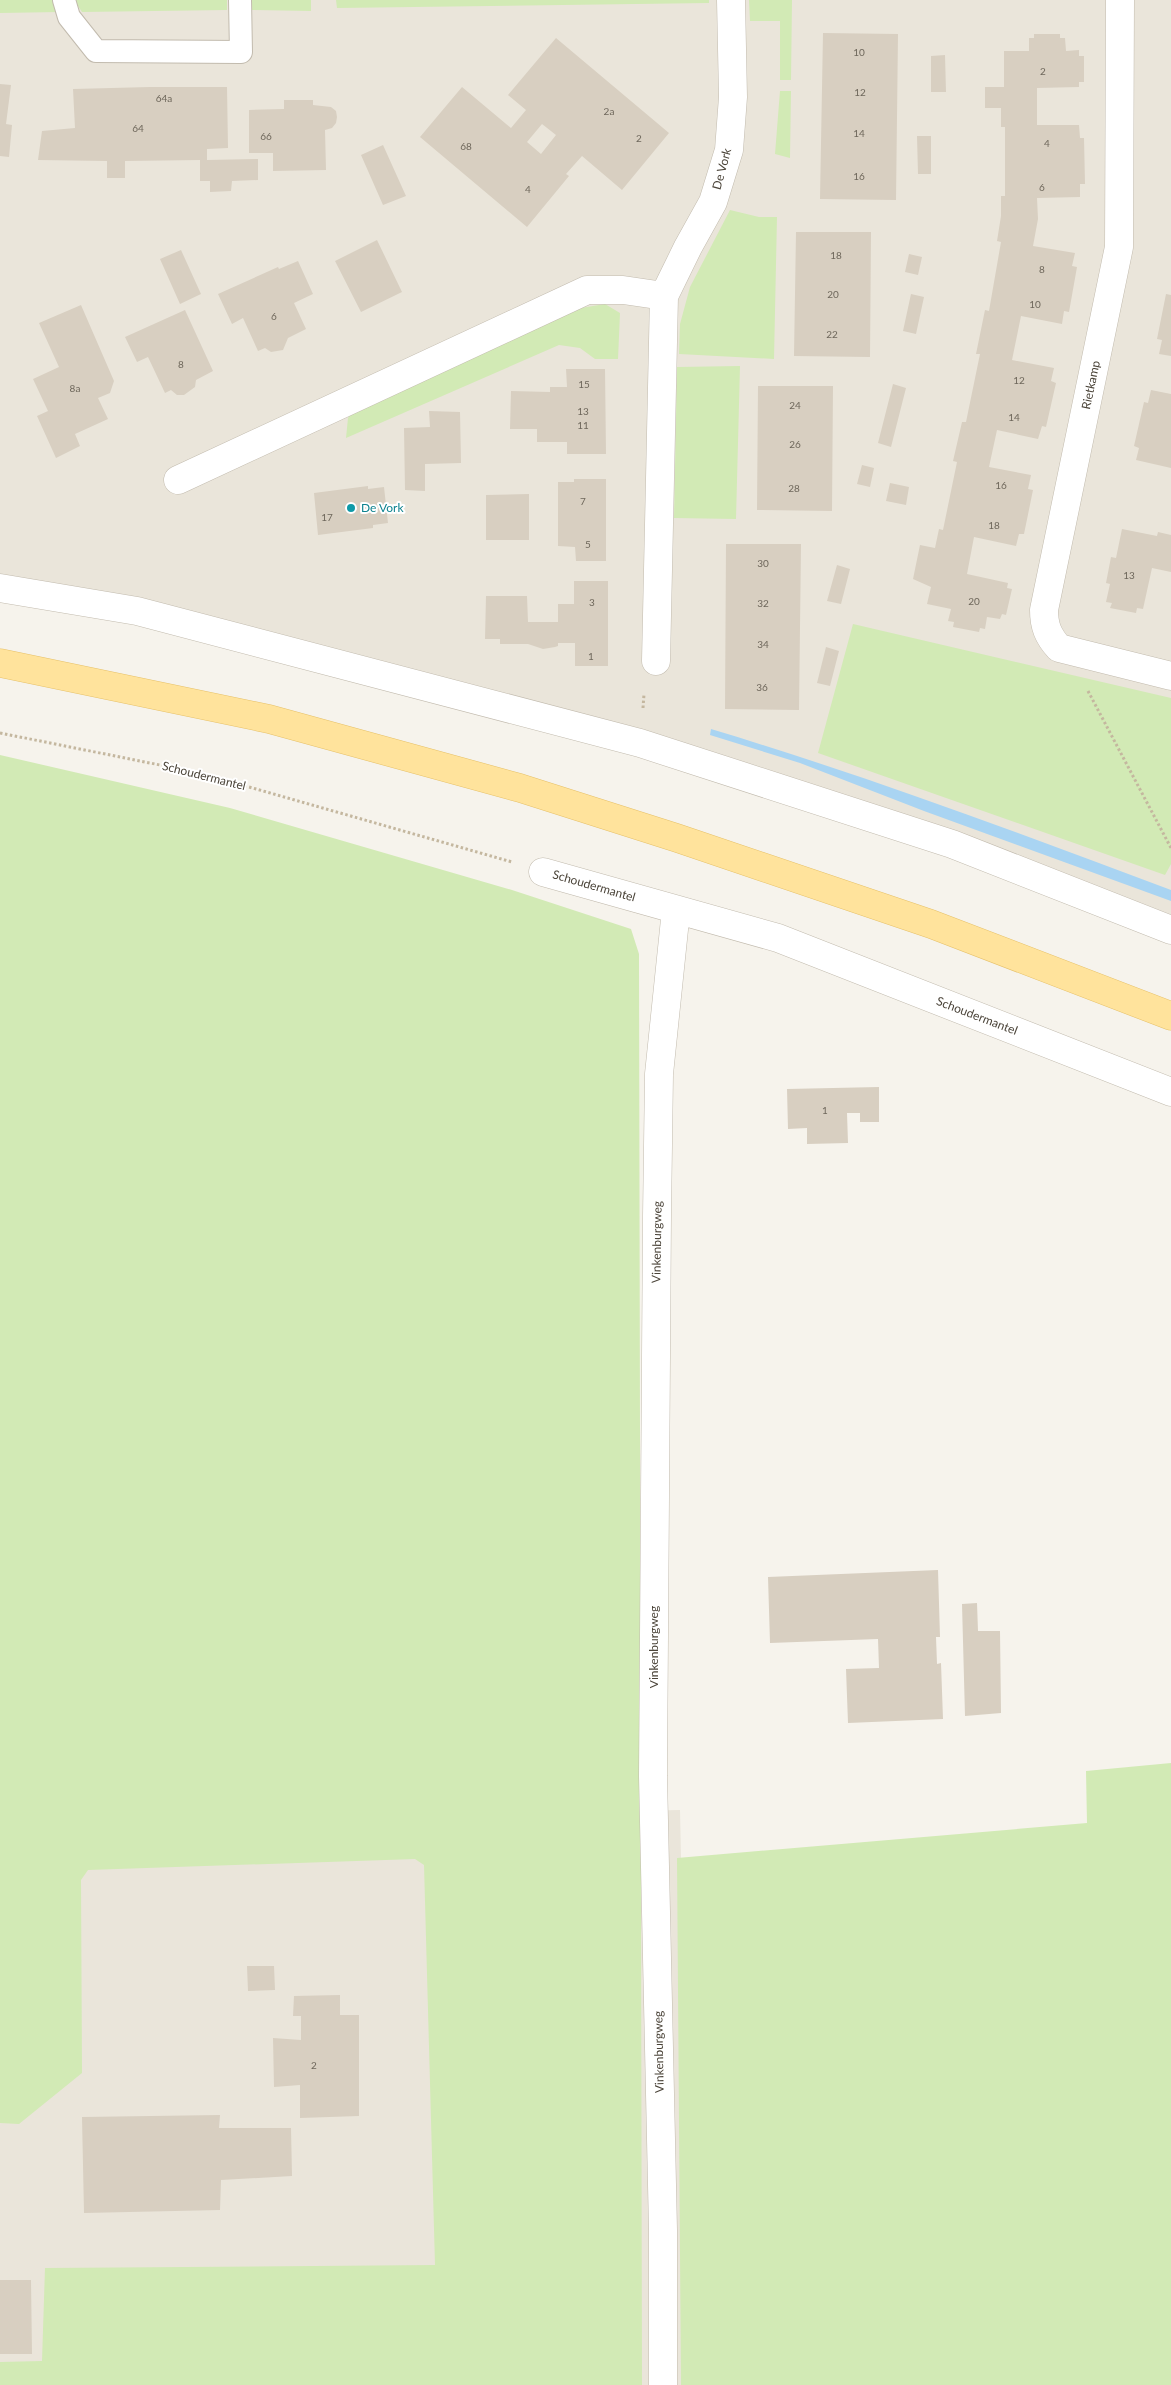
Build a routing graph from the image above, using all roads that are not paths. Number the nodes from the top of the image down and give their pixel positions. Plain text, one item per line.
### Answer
1 (64, 0) edge
2 (240, 0) edge
3 (731, 0) edge
4 (1120, 0) edge
5 (664, 296) junction
6 (178, 480) dead end
7 (0, 588) edge
8 (656, 661) road end
9 (0, 663) edge
10 (1171, 676) edge
11 (543, 872) road end
12 (676, 910) junction
13 (1171, 930) edge
14 (1171, 1016) edge
15 (1171, 1092) edge
16 (663, 2385) edge

1 - 2 lane
3 - 5 street, De Vork
4 - 10 street, Rietkamp
5 - 6 street
5 - 8 street, De Vork
7 - 13 street
9 - 14 main road
11 - 12 street, Schoudermantel
12 - 15 street, Schoudermantel
12 - 16 street, Vinkenburgweg

